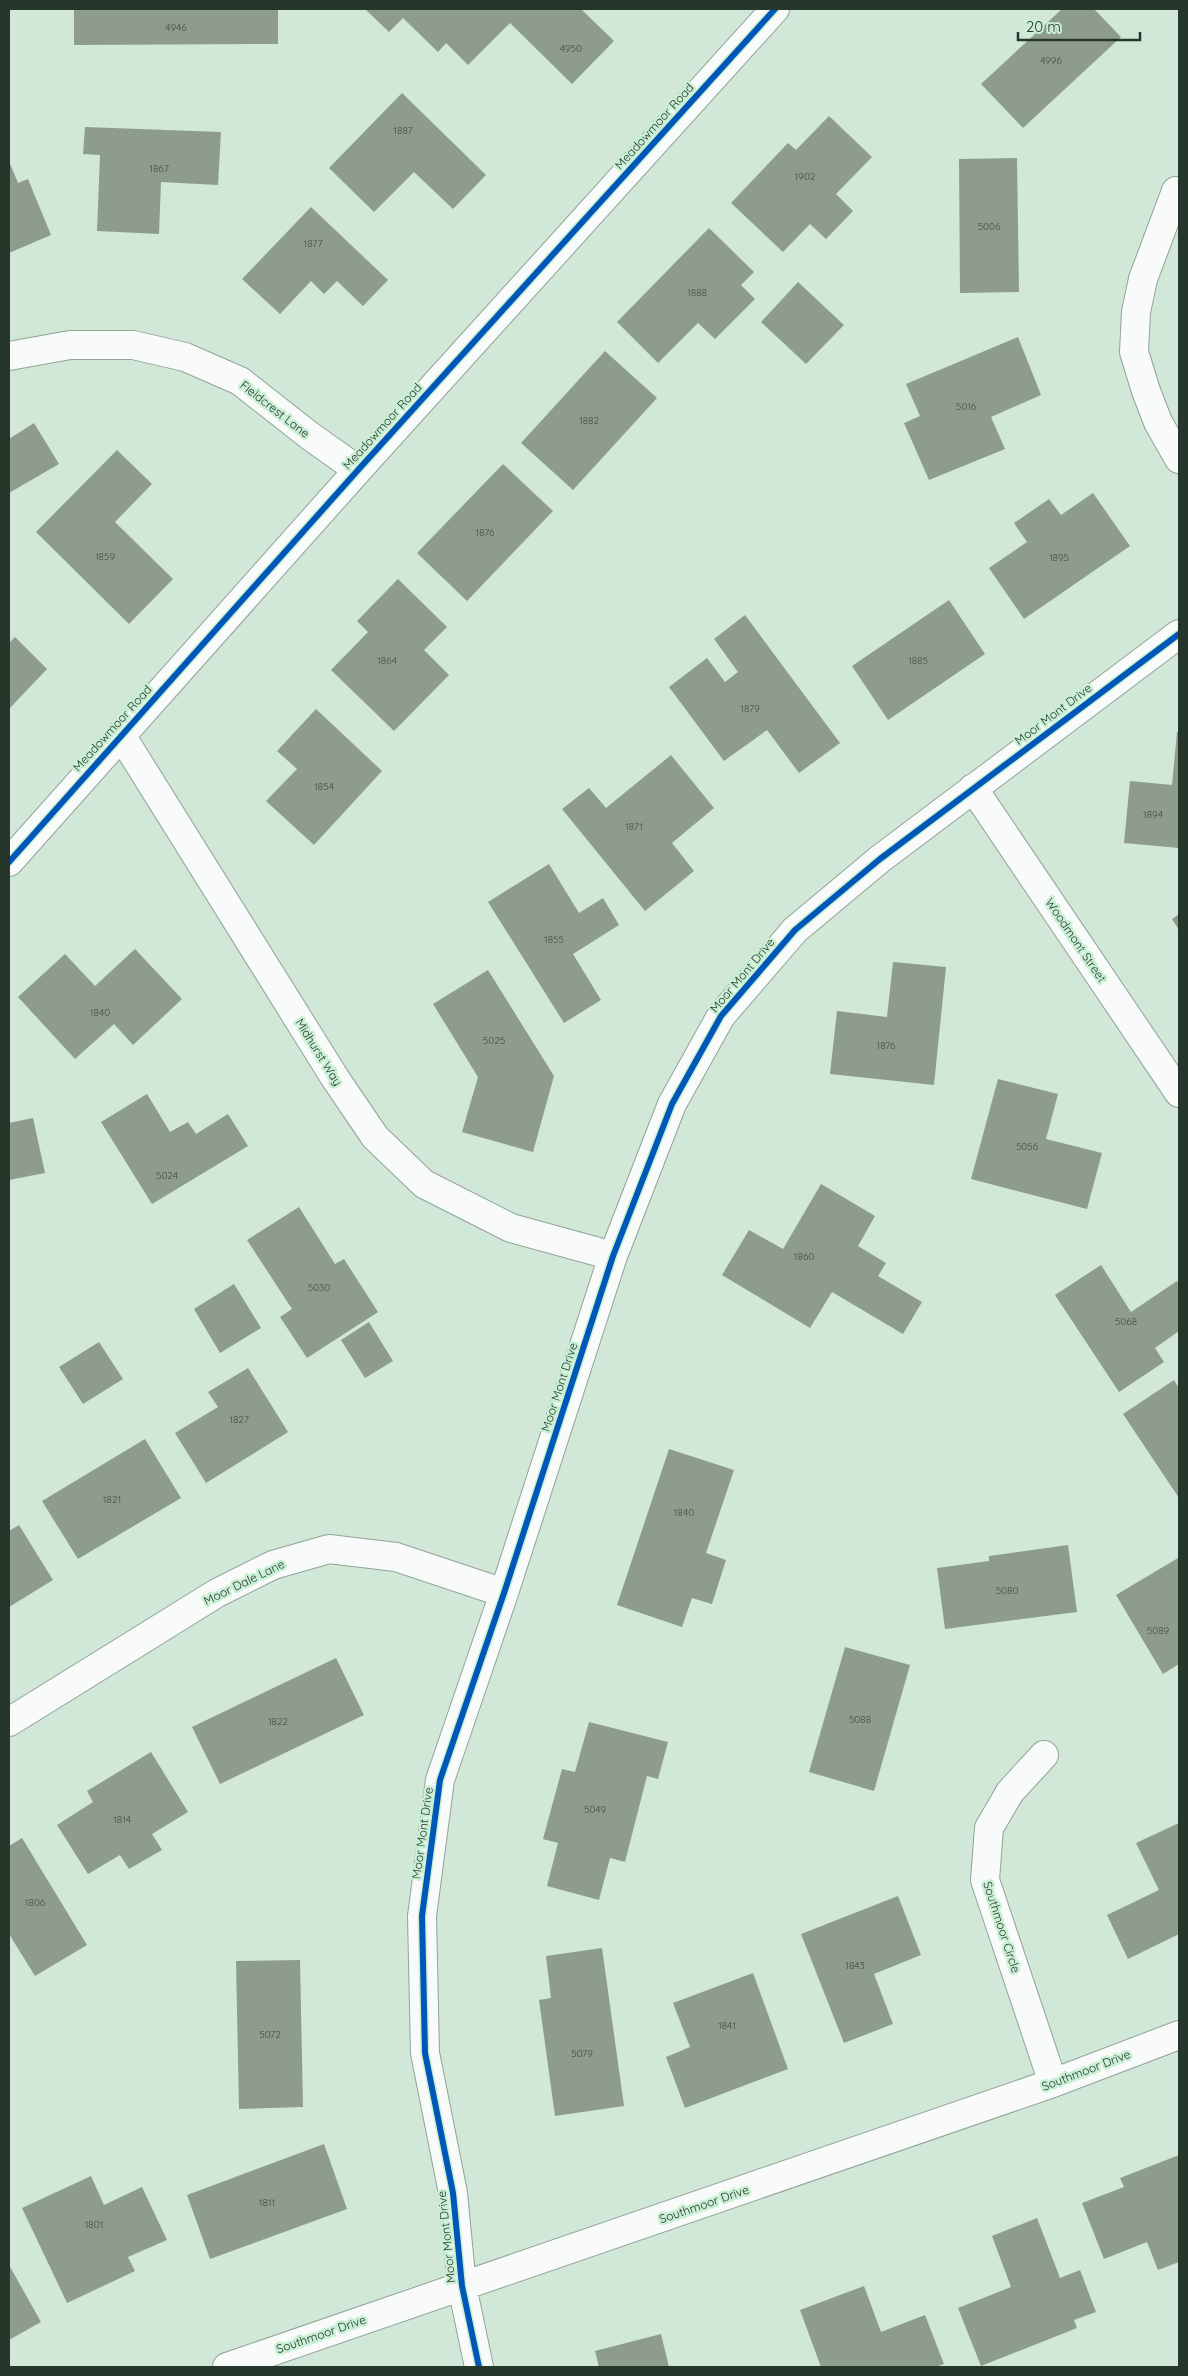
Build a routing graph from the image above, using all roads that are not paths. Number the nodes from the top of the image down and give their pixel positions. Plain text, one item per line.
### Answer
1 (775, 9) edge
2 (1176, 191) dead end
3 (9, 356) edge
4 (1179, 459) edge
5 (358, 470) junction
6 (1179, 634) edge
7 (121, 735) junction
8 (973, 788) junction
9 (9, 862) edge
10 (1179, 1093) edge
11 (613, 1256) junction
12 (504, 1593) junction
13 (9, 1722) edge
14 (1044, 1755) dead end
15 (1179, 2035) edge
16 (1053, 2083) junction
17 (462, 2286) junction
18 (227, 2367) edge
19 (479, 2367) edge

1 - 5 street, Meadowmoor Road
2 - 4 street
3 - 5 street, Fieldcrest Lane
5 - 7 street, Meadowmoor Road
6 - 8 street, Moor Mont Drive
7 - 9 street, Meadowmoor Road
7 - 11 street, Midhurst Way
8 - 10 street, Woodmont Street
8 - 11 street, Moor Mont Drive
11 - 12 street, Moor Mont Drive
12 - 13 street, Moor Dale Lane
12 - 17 street, Moor Mont Drive
14 - 16 street, Southmoor Circle
15 - 16 street, Southmoor Drive
16 - 17 street, Southmoor Drive
17 - 18 street, Southmoor Drive
17 - 19 street, Moor Mont Drive

